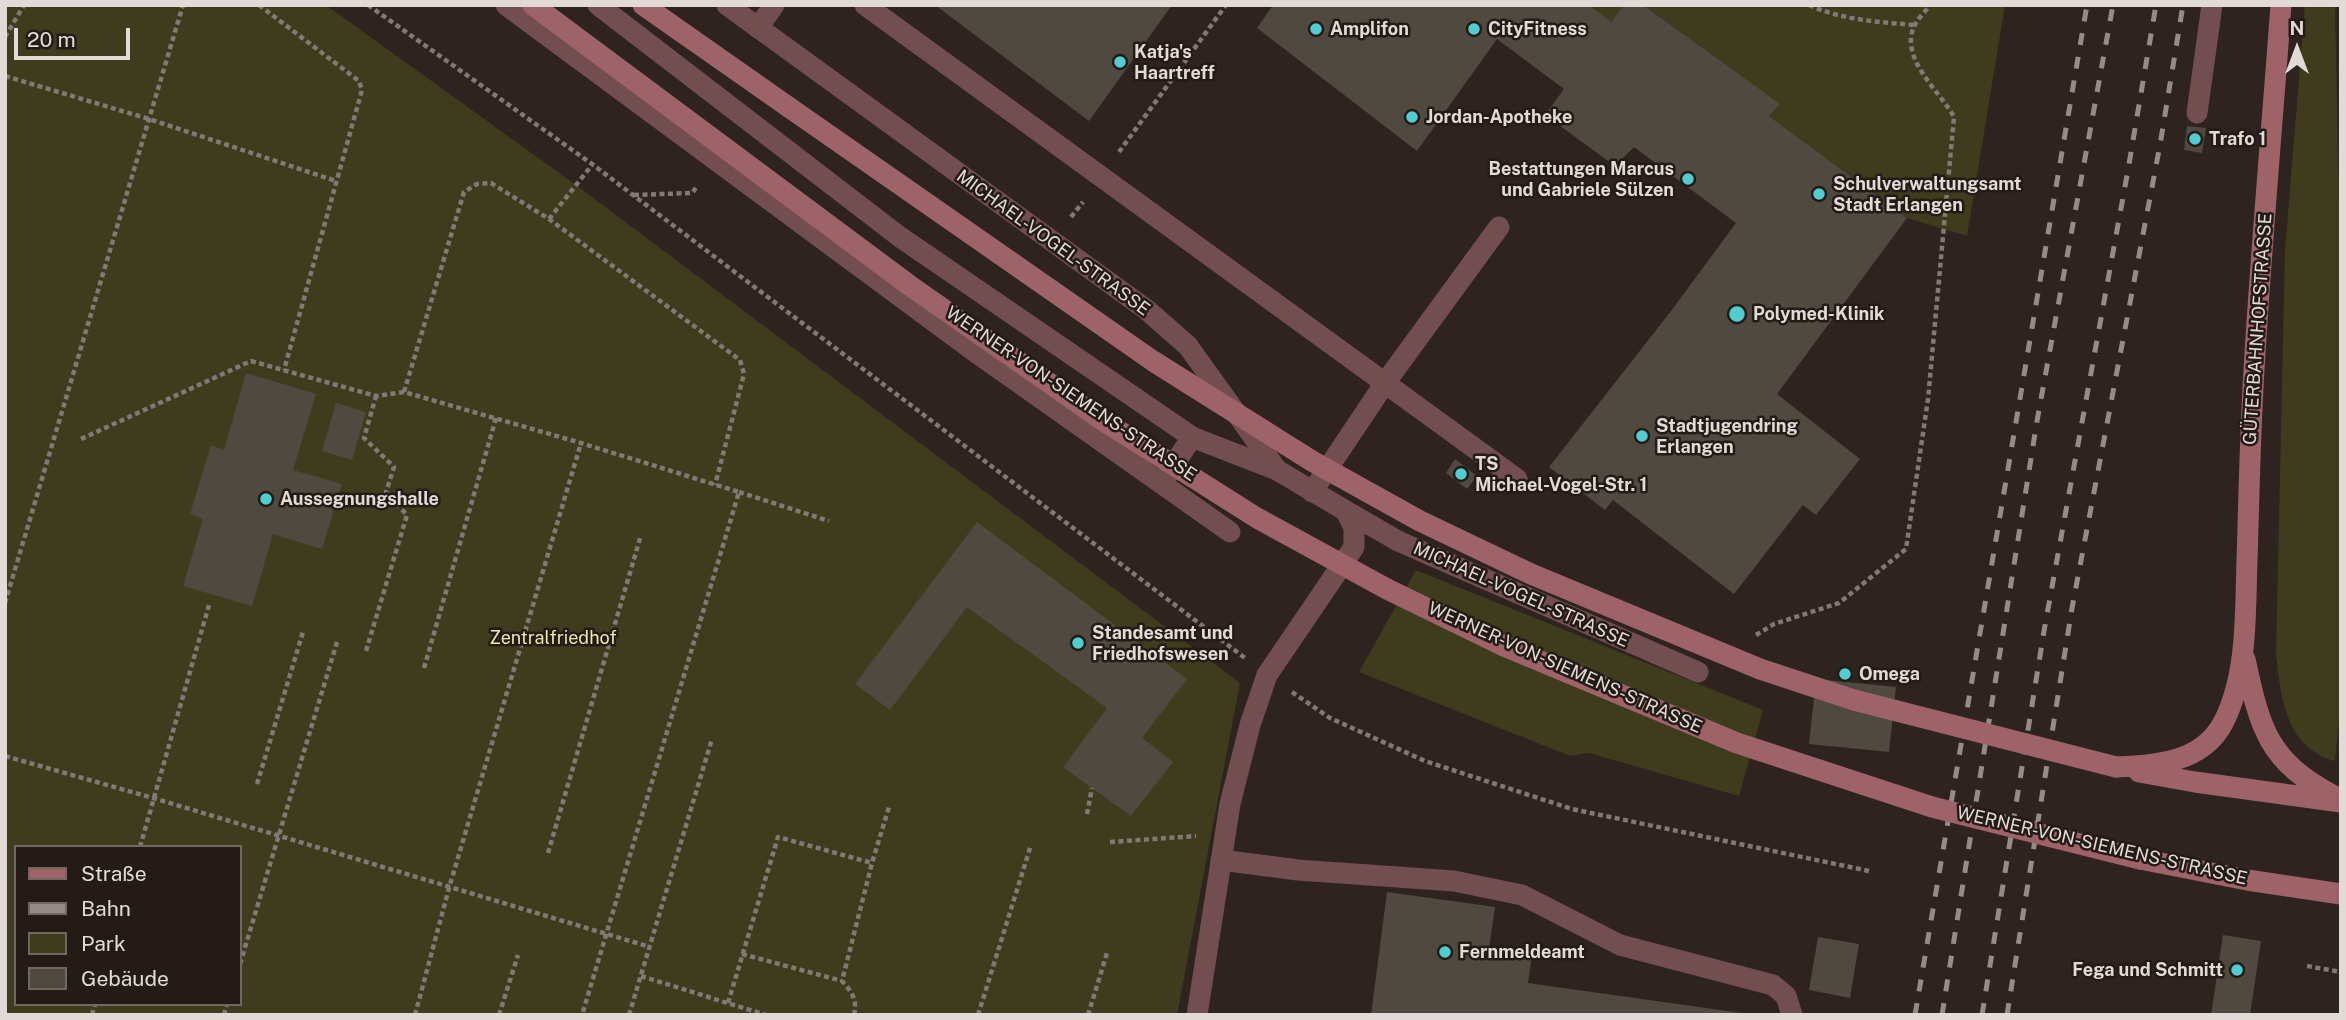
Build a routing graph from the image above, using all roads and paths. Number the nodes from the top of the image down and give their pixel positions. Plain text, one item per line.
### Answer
1 (24, 5) edge
2 (183, 5) edge
3 (259, 5) edge
4 (368, 5) edge
5 (506, 5) edge
6 (533, 5) edge
7 (598, 5) edge
8 (727, 5) edge
9 (774, 5) edge
10 (865, 5) edge
11 (1226, 5) edge
12 (1809, 5) edge
13 (1930, 5) edge
14 (2212, 5) edge
15 (2281, 5) edge
16 (646, 7) edge
17 (1914, 25) junction
18 (758, 28) junction
19 (5, 37) edge
20 (5, 76) edge
21 (2197, 113) dead end
22 (149, 118) junction
23 (592, 164) junction
24 (1101, 177) junction
25 (336, 181) junction
26 (688, 193) dead end
27 (633, 195) junction
28 (549, 219) junction
29 (1499, 227) dead end
30 (1052, 243) junction
31 (284, 370) junction
32 (1385, 383) junction
33 (404, 392) junction
34 (376, 396) junction
35 (496, 418) junction
36 (1192, 438) junction
37 (81, 439) dead end
38 (582, 443) junction
39 (1277, 470) junction
40 (1517, 479) dead end
41 (715, 485) junction
42 (1161, 485) junction
43 (739, 492) junction
44 (1312, 492) junction
45 (1346, 511) junction
46 (829, 521) dead end
47 (1230, 532) dead end
48 (641, 535) dead end
49 (5, 603) edge
50 (209, 605) dead end
51 (303, 632) dead end
52 (1753, 638) dead end
53 (337, 642) dead end
54 (366, 651) dead end
55 (2243, 653) junction
56 (424, 668) dead end
57 (1698, 672) dead end
58 (1267, 675) junction
59 (712, 739) dead end
60 (5, 756) edge
61 (2116, 767) junction
62 (257, 784) dead end
63 (1092, 788) dead end
64 (153, 798) junction
65 (2341, 801) edge
66 (889, 807) dead end
67 (1087, 814) dead end
68 (278, 837) junction
69 (1225, 837) junction
70 (1110, 842) dead end
71 (141, 845) edge
72 (1031, 845) dead end
73 (548, 853) dead end
74 (1222, 860) junction
75 (872, 863) junction
76 (1869, 871) dead end
77 (449, 888) junction
78 (2341, 894) edge
79 (607, 934) junction
80 (650, 947) junction
81 (1107, 953) dead end
82 (742, 954) junction
83 (518, 955) dead end
84 (242, 957) edge
85 (2307, 966) dead end
86 (2341, 972) edge
87 (641, 976) junction
88 (842, 981) junction
89 (728, 1003) junction
90 (752, 1013) edge
91 (415, 1015) edge
92 (499, 1015) edge
93 (582, 1015) edge
94 (629, 1015) edge
95 (766, 1015) edge
96 (854, 1015) edge
97 (978, 1015) edge
98 (1088, 1015) edge
99 (1197, 1015) edge
100 (1792, 1015) edge

1 - 19 path
2 - 22 path
3 - 25 path
4 - 23 path
5 - 42 street
6 - 78 main road, WERNER-VON-SIEMENS-STRASSE, bridge
7 - 36 street
8 - 18 street, MICHAEL-VOGEL-STRASSE
9 - 18 street
10 - 24 street
11 - 24 path
12 - 17 path
13 - 17 path
14 - 21 street
15 - 55 main road, GÜTERBAHNHOFSTRASSE
16 - 61 main road, bridge
17 - 52 path
18 - 30 street, MICHAEL-VOGEL-STRASSE
20 - 22 path
22 - 25 path
22 - 49 path
23 - 27 path
23 - 28 path
24 - 30 path
24 - 32 street
25 - 31 path
26 - 27 path
27 - 58 path
28 - 33 path
28 - 41 path
29 - 32 street
30 - 39 street, MICHAEL-VOGEL-STRASSE
31 - 34 path
31 - 37 path
32 - 40 street
32 - 44 street
33 - 34 path
33 - 35 path
34 - 54 path
35 - 38 path
35 - 56 path
36 - 39 street
36 - 42 street
38 - 41 path
38 - 77 path
39 - 44 street, MICHAEL-VOGEL-STRASSE
41 - 43 path
42 - 47 street
43 - 46 path
43 - 79 path
44 - 45 street, MICHAEL-VOGEL-STRASSE
45 - 57 street, MICHAEL-VOGEL-STRASSE
45 - 58 street
48 - 73 path
50 - 64 path
51 - 62 path
53 - 68 path
55 - 61 main road, GÜTERBAHNHOFSTRASSE
55 - 65 main road, GÜTERBAHNHOFSTRASSE
58 - 69 street
58 - 76 path
59 - 80 path
60 - 64 path
61 - 65 main road
63 - 67 path
64 - 68 path
64 - 71 path
66 - 75 path
68 - 77 path
68 - 84 path
69 - 70 path
69 - 74 street
72 - 97 path
74 - 99 street
74 - 100 street
75 - 82 path
75 - 88 path
77 - 79 path
77 - 91 path
79 - 80 path
79 - 93 path
80 - 87 path
81 - 98 path
82 - 88 path
82 - 89 path
83 - 92 path
85 - 86 path
87 - 89 path
87 - 94 path
88 - 96 path
89 - 90 path
90 - 95 path

